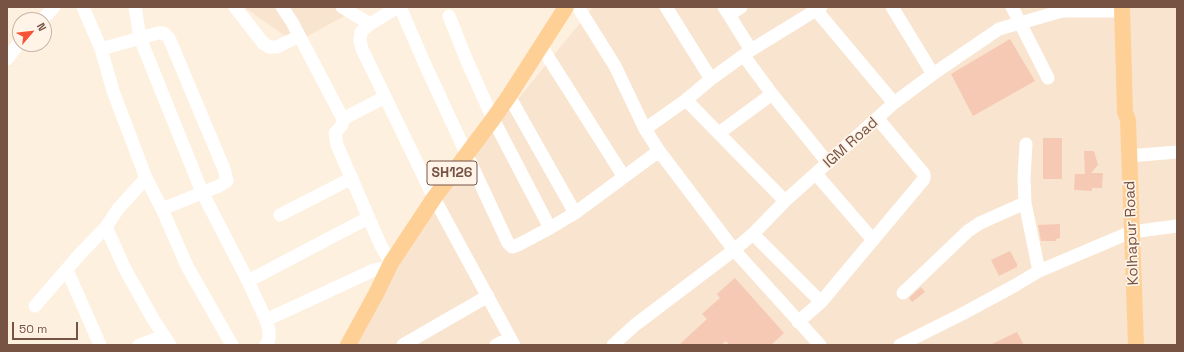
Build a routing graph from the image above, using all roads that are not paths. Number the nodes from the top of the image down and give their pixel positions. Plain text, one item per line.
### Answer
1 (83, 7) edge
2 (135, 7) edge
3 (235, 7) edge
4 (282, 7) edge
5 (342, 7) edge
6 (399, 7) edge
7 (566, 7) edge
8 (578, 7) edge
9 (666, 7) edge
10 (740, 7) edge
11 (892, 7) edge
12 (1012, 7) edge
13 (1125, 8) edge
14 (818, 9) edge
15 (1082, 9) edge
16 (726, 11) edge
17 (449, 16) dead end
18 (1019, 23) junction
19 (370, 24) junction
20 (299, 36) junction
21 (140, 38) junction
22 (541, 46) junction
23 (101, 49) junction
24 (747, 53) junction
25 (933, 74) junction
26 (1048, 78) dead end
27 (711, 79) junction
28 (772, 94) junction
29 (509, 96) junction
30 (385, 97) junction
31 (686, 100) junction
32 (894, 103) junction
33 (343, 119) junction
34 (493, 119) junction
35 (878, 119) junction
36 (645, 129) junction
37 (719, 133) junction
38 (1026, 144) dead end
39 (659, 151) junction
40 (1177, 152) edge
41 (467, 154) junction
42 (1129, 156) junction
43 (828, 163) junction
44 (816, 174) junction
45 (624, 177) junction
46 (146, 178) junction
47 (352, 178) junction
48 (202, 192) junction
49 (434, 198) junction
50 (785, 201) junction
51 (1025, 203) junction
52 (162, 209) junction
53 (575, 213) junction
54 (280, 215) dead end
55 (368, 218) junction
56 (1177, 226) edge
57 (106, 227) junction
58 (550, 228) junction
59 (1131, 232) junction
60 (753, 234) junction
61 (873, 240) junction
62 (734, 250) junction
63 (389, 266) junction
64 (67, 270) junction
65 (1039, 271) junction
66 (248, 281) junction
67 (903, 293) dead end
68 (488, 296) junction
69 (821, 302) junction
70 (35, 306) dead end
71 (266, 320) junction
72 (798, 322) junction
73 (167, 341) edge
74 (512, 341) edge
75 (100, 345) edge
76 (139, 345) edge
77 (232, 345) edge
78 (266, 345) edge
79 (348, 345) edge
80 (403, 345) edge
81 (496, 345) edge
82 (613, 345) edge
83 (820, 345) edge
84 (900, 345) edge
85 (1136, 345) edge

1 - 23 street
2 - 21 street
3 - 20 street
4 - 20 street
5 - 19 street
6 - 19 street
6 - 41 street
7 - 22 main road, SH126
8 - 36 street
9 - 27 street
10 - 16 street
11 - 25 street
12 - 18 street
13 - 15 street, IGM Road
13 - 42 main road, Kolhapur Road
14 - 24 street
14 - 32 street
15 - 18 street, IGM Road
16 - 24 street
17 - 34 street
18 - 25 street, IGM Road
18 - 26 street
19 - 30 street
20 - 33 street
21 - 23 street
21 - 48 street
21 - 48 street
22 - 29 main road, SH126
22 - 45 street
23 - 46 street
24 - 27 street
24 - 28 street
25 - 32 street, IGM Road
27 - 31 street
28 - 37 street
28 - 43 street
29 - 34 main road, SH126
29 - 53 street
30 - 33 street
30 - 49 street
31 - 36 street
31 - 37 street
32 - 35 street, IGM Road
33 - 47 street
34 - 41 main road, SH126
34 - 58 street
35 - 43 street, IGM Road
35 - 61 street
36 - 39 street
37 - 50 street
38 - 51 street
39 - 45 street
39 - 62 street
40 - 42 street
41 - 49 main road, SH126
41 - 58 street
42 - 59 main road, Kolhapur Road
43 - 44 street, IGM Road
44 - 50 street, IGM Road
44 - 61 street
45 - 53 street
46 - 52 street
46 - 57 street
47 - 54 street
47 - 55 street
48 - 52 street
48 - 66 street
49 - 63 main road, SH126
49 - 68 street
50 - 60 street, IGM Road
51 - 65 street
51 - 67 street
52 - 77 street
53 - 58 street
55 - 63 street
55 - 66 street
56 - 59 street
57 - 64 street
57 - 73 street
59 - 65 street
59 - 85 main road, Kolhapur Road
60 - 62 street, IGM Road
60 - 69 street
61 - 69 street
62 - 72 street
62 - 82 street, IGM Road
63 - 71 street
63 - 79 main road, SH126
64 - 70 street
64 - 75 street
65 - 84 street
66 - 71 street
68 - 74 street
68 - 80 street
69 - 72 street
71 - 78 street
72 - 83 street
73 - 76 street
74 - 81 street

